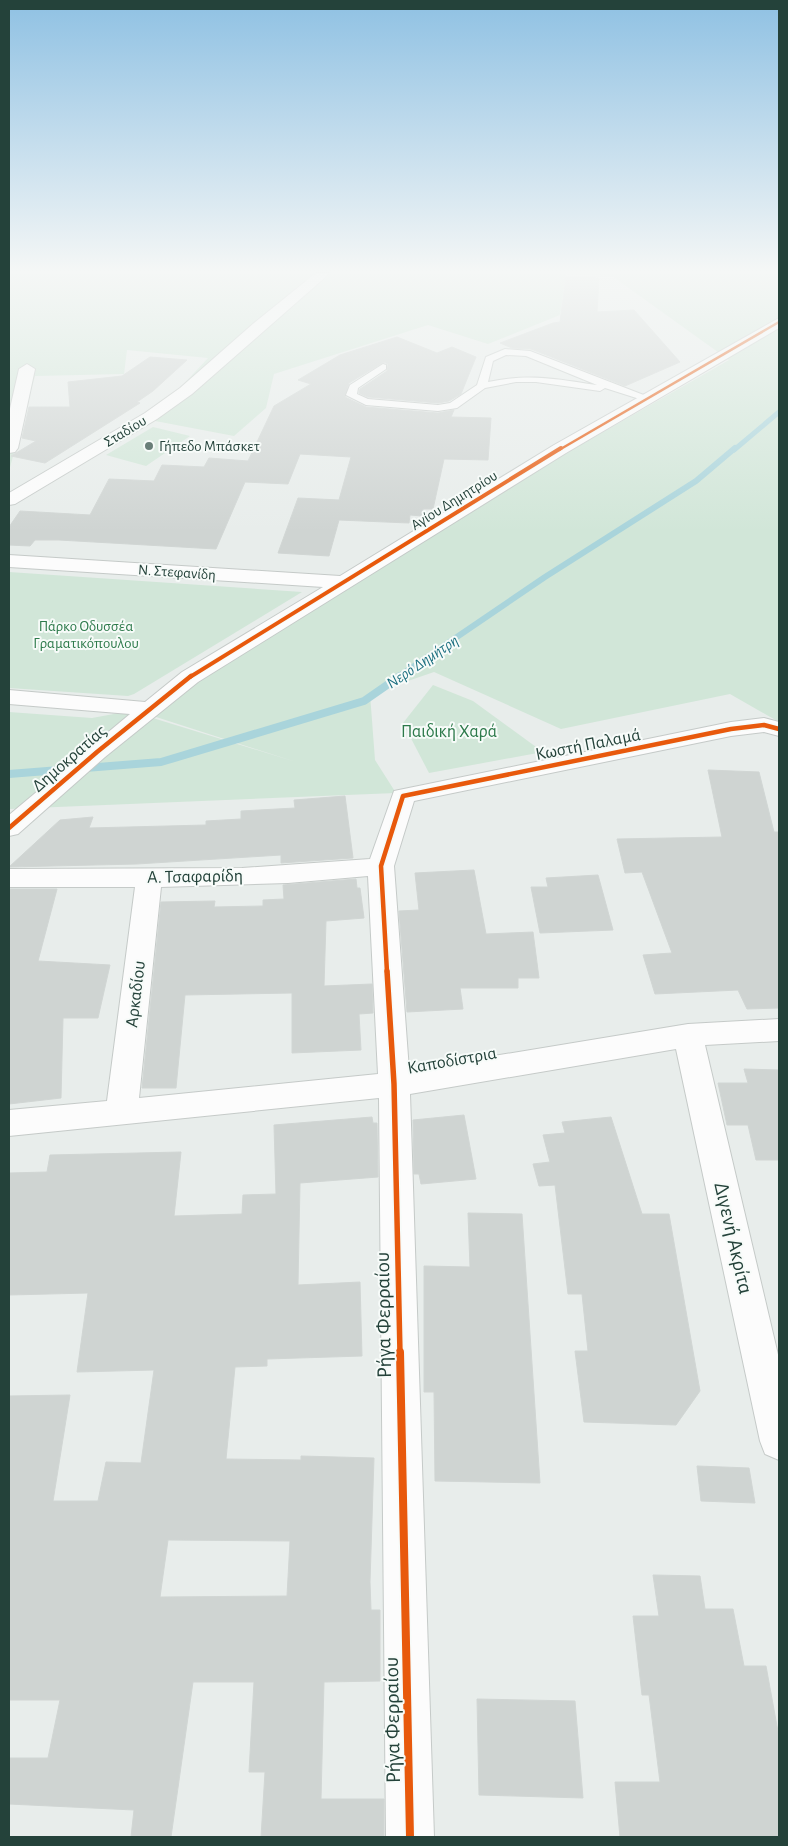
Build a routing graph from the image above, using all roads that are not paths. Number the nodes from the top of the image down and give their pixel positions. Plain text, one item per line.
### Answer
1 (222, 359) edge
2 (489, 359) edge
3 (540, 359) edge
4 (716, 359) edge
5 (383, 367) dead end
6 (27, 369) dead end
7 (482, 386) junction
8 (622, 391) junction
9 (648, 399) junction
10 (9, 448) edge
11 (9, 500) edge
12 (9, 561) edge
13 (345, 582) junction
14 (9, 697) edge
15 (148, 709) junction
16 (779, 728) edge
17 (403, 796) joint
18 (9, 828) edge
19 (380, 866) junction
20 (148, 877) junction
21 (9, 878) edge
22 (779, 1030) edge
23 (688, 1035) junction
24 (394, 1084) junction
25 (122, 1111) junction
26 (9, 1123) edge
27 (779, 1441) edge
28 (410, 1837) edge

1 - 11 street, Σταδίου
2 - 7 lane
3 - 8 lane
4 - 9 street, Αγίου Δημητρίου
5 - 7 lane
6 - 10 street
7 - 8 lane
8 - 9 lane
9 - 13 street, Αγίου Δημητρίου
12 - 13 street, Ν. Στεφανίδη
13 - 15 street, Αγίου Δημητρίου
14 - 15 street
15 - 18 street, Δημοκρατίας
16 - 17 street, Κωστή Παλαμά
17 - 19 street, Ρήγα Φερραίου
19 - 20 street, Α. Τσαφαρίδη
19 - 24 street, Ρήγα Φερραίου
20 - 21 street, Α. Τσαφαρίδη
20 - 25 street, Αρκαδίου
22 - 23 street, Καποδίστρια
23 - 24 street, Καποδίστρια
23 - 27 street, Διγενή Ακρίτα
24 - 25 street, Καποδίστρια
24 - 28 street, Ρήγα Φερραίου
25 - 26 street, Καποδίστρια

